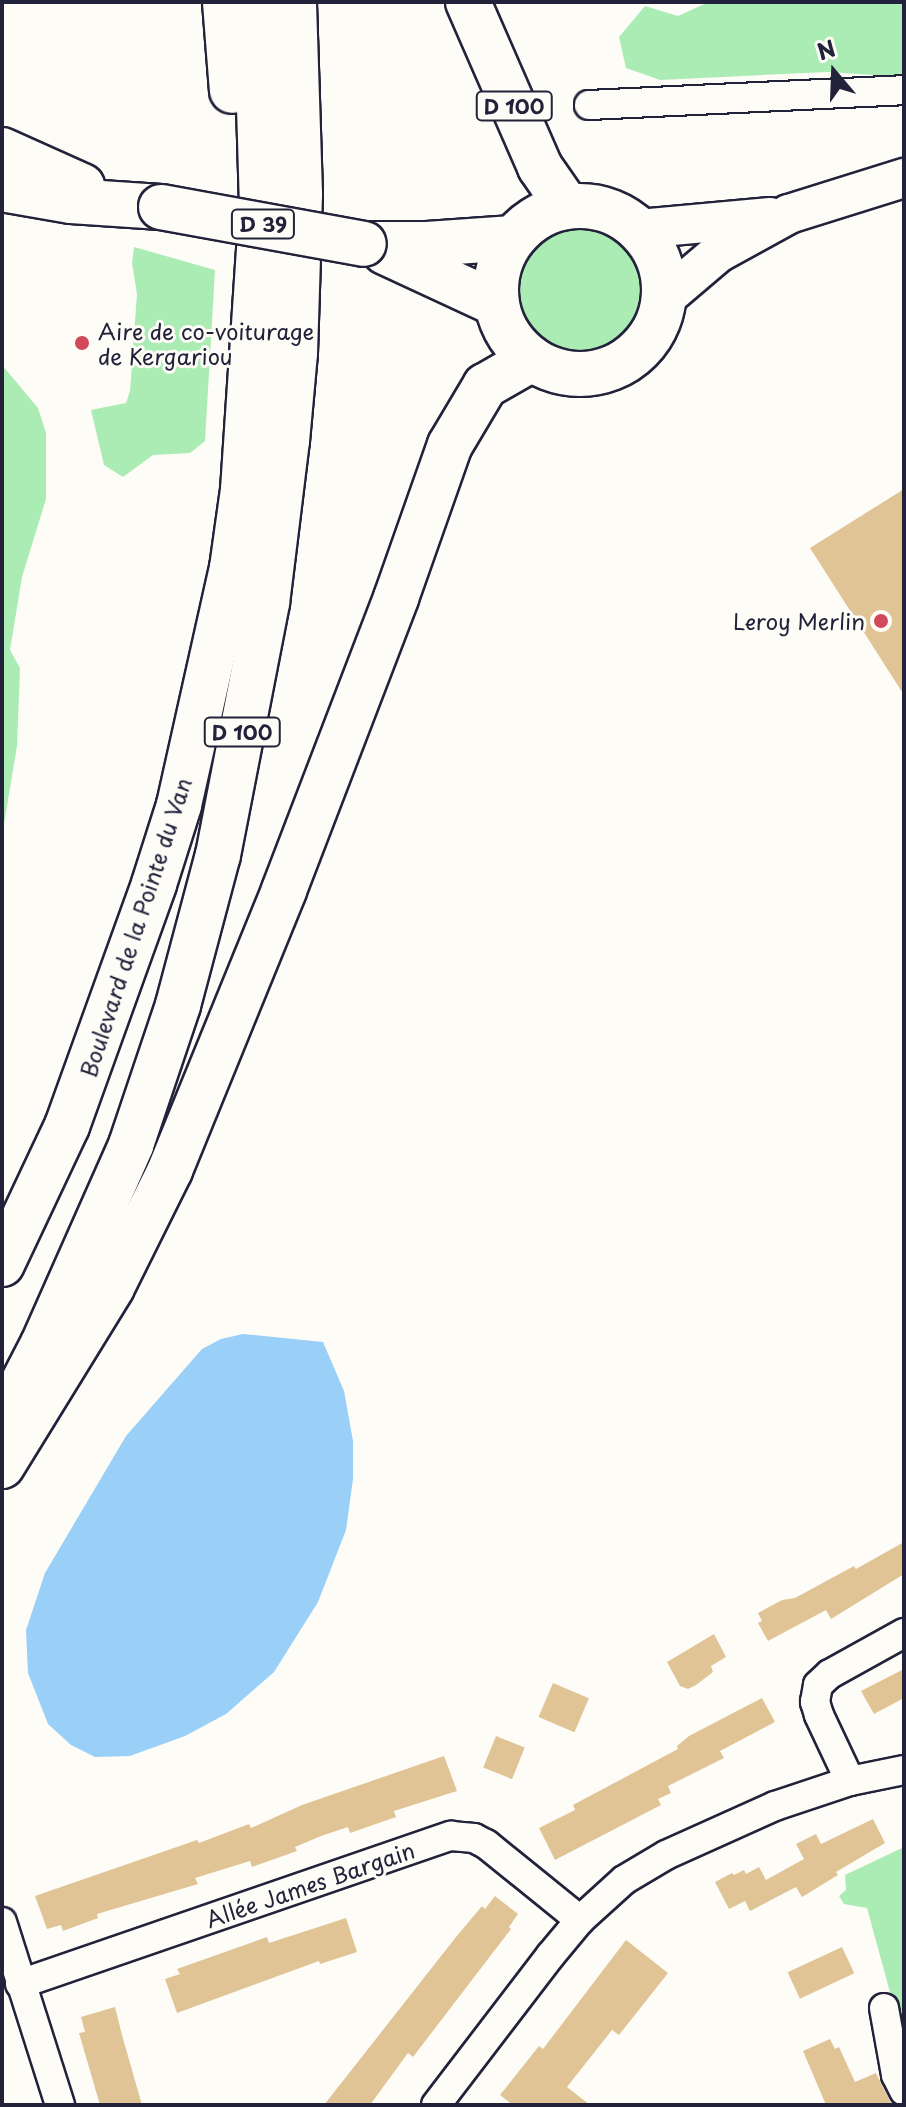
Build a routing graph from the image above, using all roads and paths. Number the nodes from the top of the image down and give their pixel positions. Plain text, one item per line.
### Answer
1 (225, 2) edge
2 (256, 2) edge
3 (294, 2) edge
4 (468, 2) edge
5 (904, 90) edge
6 (589, 105) dead end
7 (2, 150) edge
8 (904, 178) edge
9 (2, 189) edge
10 (118, 201) junction
11 (567, 206) junction
12 (789, 214) junction
13 (639, 229) junction
14 (513, 238) junction
15 (364, 244) junction
16 (664, 299) junction
17 (497, 304) junction
18 (254, 358) junction
19 (532, 359) junction
20 (2, 1264) edge
21 (2, 1423) edge
22 (2, 1466) edge
23 (904, 1633) edge
24 (904, 1770) edge
25 (850, 1781) junction
26 (580, 1920) junction
27 (2, 1922) edge
28 (20, 1984) junction
29 (884, 2008) dead end
30 (904, 2091) edge
31 (444, 2102) edge
32 (60, 2105) edge

1 - 18 main road, D 100
2 - 18 main road, Boulevard de la Pointe du Van / D 100
3 - 21 main road, D 100
4 - 11 main road, D 100
5 - 6 street
7 - 10 main road, D 39
8 - 12 main road
9 - 10 main road, D 39
10 - 15 main road, D 39, bridge
11 - 13 main road
11 - 14 main road
12 - 13 main road
12 - 16 main road
13 - 16 main road
14 - 15 main road, D 39
14 - 17 main road
15 - 17 main road, D 39
16 - 19 main road
17 - 19 main road
18 - 20 main road, Boulevard de la Pointe du Van / D 100
19 - 22 main road
23 - 25 street
24 - 25 street
25 - 26 street
26 - 28 street, Allée James Bargain
26 - 31 street
27 - 28 street
28 - 32 street
29 - 30 street

